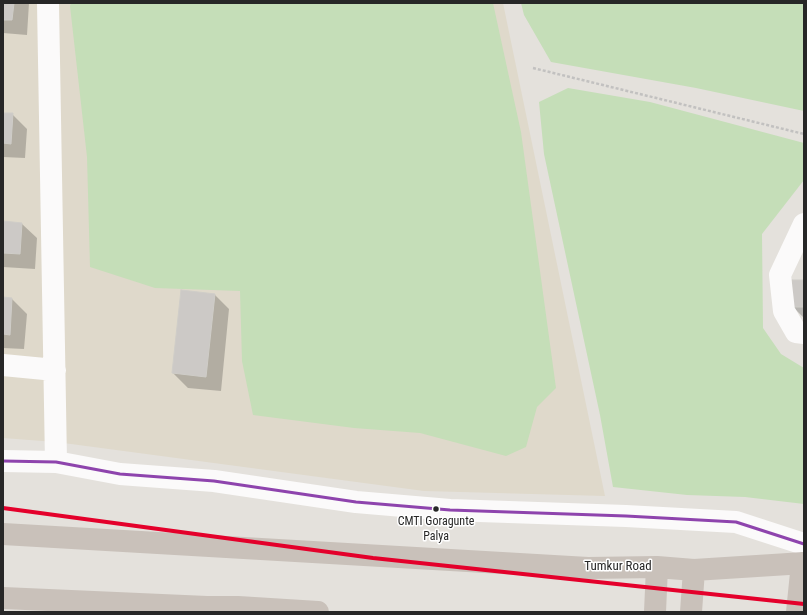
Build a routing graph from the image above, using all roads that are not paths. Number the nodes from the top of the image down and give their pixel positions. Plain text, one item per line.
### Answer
1 (48, 3) edge
2 (804, 224) edge
3 (804, 333) edge
4 (3, 365) edge
5 (55, 370) junction
6 (3, 461) edge
7 (56, 462) junction
8 (3, 534) edge
9 (803, 557) edge
10 (657, 567) junction
11 (694, 570) junction
12 (3, 598) edge
13 (33, 606) edge
14 (207, 610) edge
15 (241, 610) edge
16 (318, 612) edge
17 (655, 612) edge
18 (691, 612) edge
19 (797, 612) edge

1 - 5 street
2 - 3 street
4 - 5 street
5 - 7 street
6 - 7 street
7 - 9 street
8 - 10 highway, Tumkur Road
9 - 11 highway, Tumkur Road
9 - 19 highway
10 - 11 highway, Tumkur Road
10 - 17 highway
11 - 18 highway
12 - 13 highway
13 - 14 highway
14 - 15 highway
15 - 16 highway

